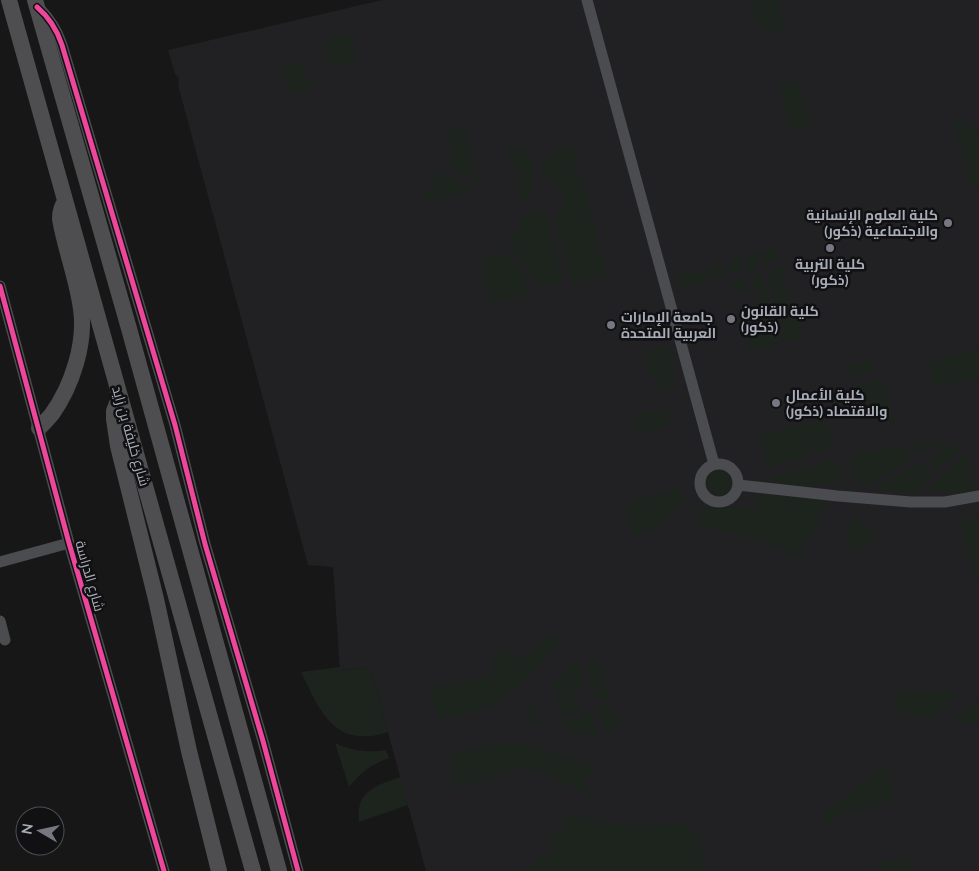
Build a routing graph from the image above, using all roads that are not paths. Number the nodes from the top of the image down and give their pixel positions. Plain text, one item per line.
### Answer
1 (9, 0) edge
2 (587, 0) edge
3 (36, 4) edge
4 (66, 200) junction
5 (0, 286) edge
6 (120, 396) junction
7 (39, 428) junction
8 (714, 464) junction
9 (738, 485) junction
10 (979, 496) edge
11 (69, 542) junction
12 (0, 562) edge
13 (0, 621) edge
14 (5, 640) dead end
15 (164, 871) edge
16 (219, 871) edge
17 (253, 871) edge
18 (279, 871) edge
19 (298, 871) edge

1 - 4 highway, شارع خليفة بن زايد
2 - 8 street
3 - 18 highway, شارع خليفة بن زايد
3 - 19 street
4 - 6 highway, شارع خليفة بن زايد
4 - 7 highway
5 - 7 street, شارع الدراسة
6 - 16 highway
6 - 17 highway, شارع خليفة بن زايد
7 - 11 street, شارع الدراسة
8 - 9 street
8 - 9 street
9 - 10 street
11 - 12 street, شارع الدراسة
11 - 15 street, شارع الدراسة
13 - 14 street

